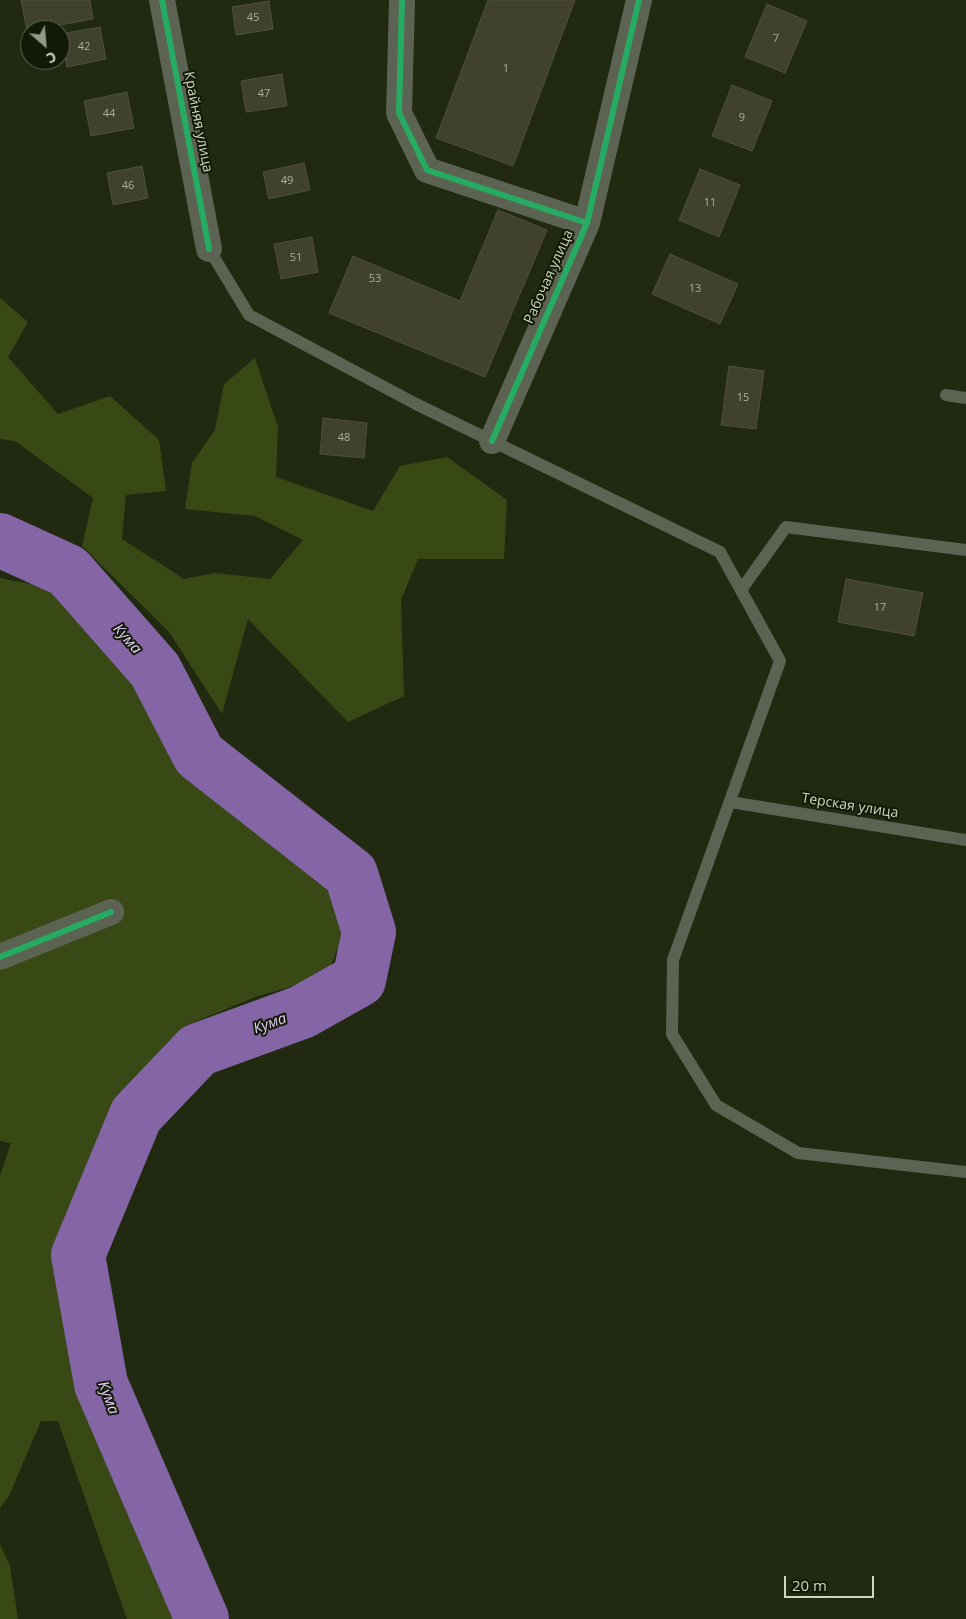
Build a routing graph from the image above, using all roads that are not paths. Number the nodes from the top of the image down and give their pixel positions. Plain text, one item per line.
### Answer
1 (162, 0) edge
2 (639, 0) edge
3 (402, 1) edge
4 (587, 223) junction
5 (209, 249) joint
6 (946, 395) dead end
7 (966, 398) edge
8 (492, 441) junction
9 (966, 550) edge
10 (741, 590) junction
11 (730, 802) junction
12 (966, 840) edge
13 (111, 912) dead end
14 (0, 956) edge
15 (966, 1172) edge

1 - 5 street, Крайняя улица
2 - 4 street, Рабочая улица
3 - 4 street
4 - 8 street, Рабочая улица
5 - 8 lane
6 - 7 lane
8 - 10 lane
9 - 10 lane
10 - 11 lane
11 - 12 lane, Терская улица
11 - 15 lane
13 - 14 street

